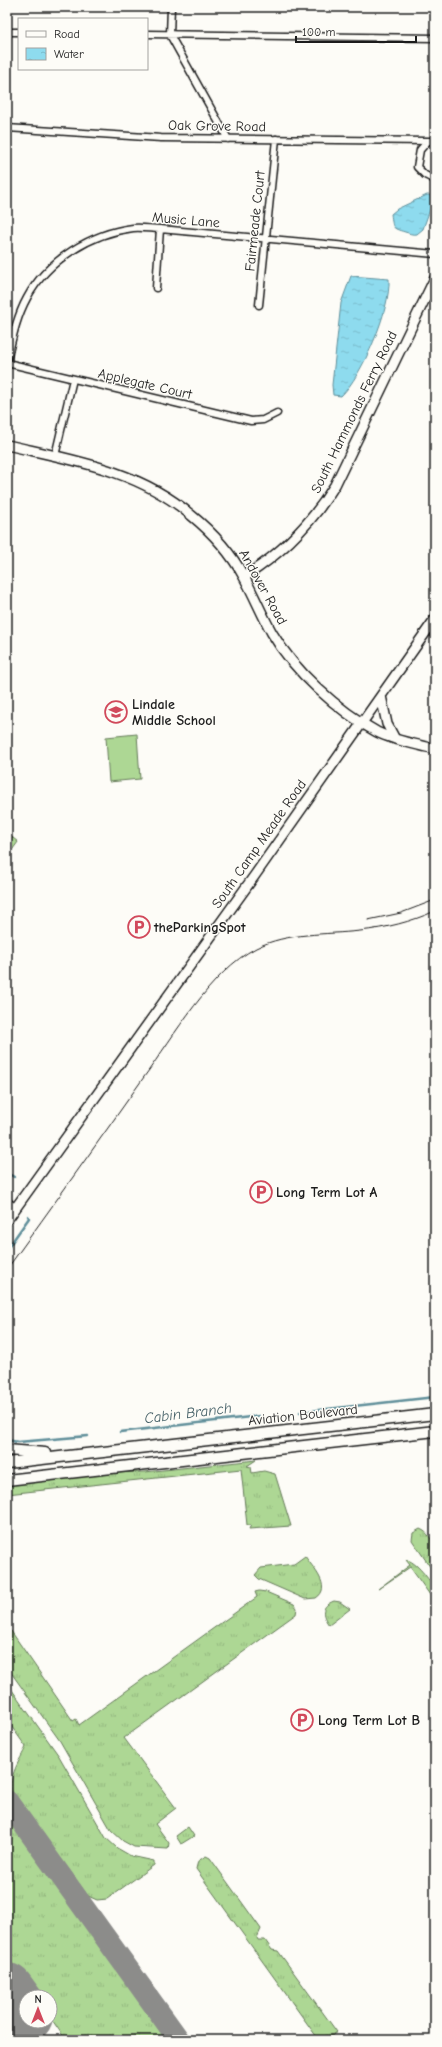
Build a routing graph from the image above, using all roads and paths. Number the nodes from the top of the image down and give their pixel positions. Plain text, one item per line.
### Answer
1 (171, 7) edge
2 (7, 32) edge
3 (18, 32) edge
4 (148, 34) edge
5 (170, 35) junction
6 (435, 38) edge
7 (7, 128) edge
8 (228, 139) junction
9 (276, 139) junction
10 (428, 141) junction
11 (435, 141) edge
12 (435, 180) edge
13 (160, 229) junction
14 (266, 239) junction
15 (435, 254) edge
16 (435, 278) edge
17 (156, 288) dead end
18 (259, 305) dead end
19 (7, 362) edge
20 (73, 379) junction
21 (276, 413) dead end
22 (7, 445) edge
23 (55, 456) junction
24 (244, 577) junction
25 (435, 620) edge
26 (381, 696) junction
27 (362, 723) junction
28 (395, 739) junction
29 (435, 749) edge
30 (7, 1201) edge
31 (16, 1208) junction
32 (7, 1220) edge
33 (435, 1414) edge
34 (435, 1431) edge
35 (7, 1450) edge
36 (85, 1454) junction
37 (7, 1463) edge
38 (7, 1480) edge

1 - 5 street
2 - 3 street
4 - 5 street
5 - 6 street
5 - 8 street
7 - 8 street, Oak Grove Road
8 - 9 street, Oak Grove Road
9 - 10 street, Oak Grove Road
9 - 14 street, Fairmeade Court
10 - 11 street, Oak Grove Road
10 - 12 street
13 - 14 street, Music Lane
13 - 17 street
13 - 19 street, Music Lane
14 - 15 street, Music Lane
14 - 18 street, Fairmeade Court
16 - 24 main road, South Hammonds Ferry Road
19 - 20 street, Applegate Court
20 - 21 street, Applegate Court
20 - 23 street
22 - 23 main road, Andover Road
23 - 24 main road, Andover Road
24 - 27 main road, Andover Road
25 - 26 main road, South Camp Meade Road
26 - 27 main road, South Camp Meade Road
26 - 28 main road
27 - 28 main road, Andover Road
27 - 31 main road, South Camp Meade Road
28 - 29 main road, Andover Road
30 - 31 street
31 - 32 main road, South Camp Meade Road
33 - 36 main road, Aviation Boulevard
34 - 38 main road
35 - 36 main road
36 - 37 main road, Aviation Boulevard

